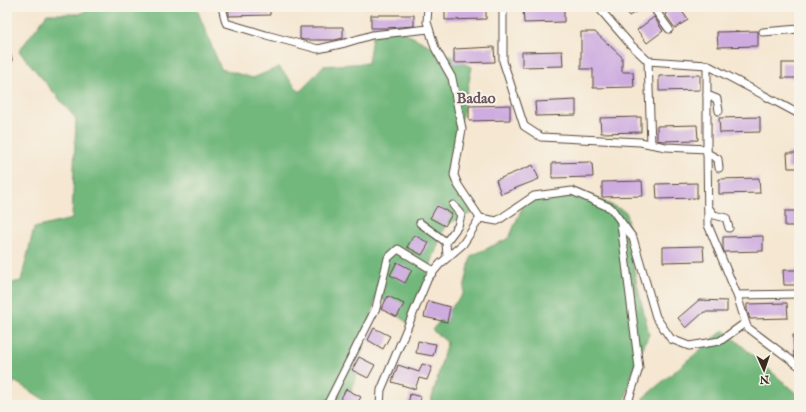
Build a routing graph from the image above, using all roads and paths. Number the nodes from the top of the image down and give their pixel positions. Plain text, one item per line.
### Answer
1 (222, 7) edge
2 (428, 7) edge
3 (503, 7) edge
4 (598, 7) edge
5 (653, 7) edge
6 (429, 29) junction
7 (669, 29) dead end
8 (799, 29) edge
9 (763, 32) dead end
10 (648, 61) junction
11 (706, 65) junction
12 (707, 95) junction
13 (719, 111) dead end
14 (799, 114) edge
15 (651, 144) junction
16 (707, 151) junction
17 (719, 168) dead end
18 (453, 205) dead end
19 (708, 207) junction
20 (480, 218) junction
21 (621, 222) junction
22 (420, 223) dead end
23 (729, 228) dead end
24 (446, 242) junction
25 (447, 258) junction
26 (434, 271) junction
27 (799, 294) edge
28 (737, 295) junction
29 (745, 323) junction
30 (799, 366) edge
31 (327, 405) edge
32 (380, 405) edge
33 (627, 405) edge

1 - 6 street
2 - 6 street
3 - 15 street
4 - 10 street
5 - 7 street
6 - 20 street
8 - 9 street
10 - 11 street
10 - 15 street
11 - 12 street
11 - 14 street
12 - 13 street
12 - 16 street
15 - 16 street
16 - 17 street
16 - 19 street
18 - 24 street
19 - 23 street
19 - 28 street
20 - 21 street
20 - 25 street
21 - 29 street
21 - 33 street
22 - 24 street
24 - 25 street
25 - 26 street
26 - 31 street
26 - 32 street
27 - 28 street
28 - 29 street
29 - 30 street

